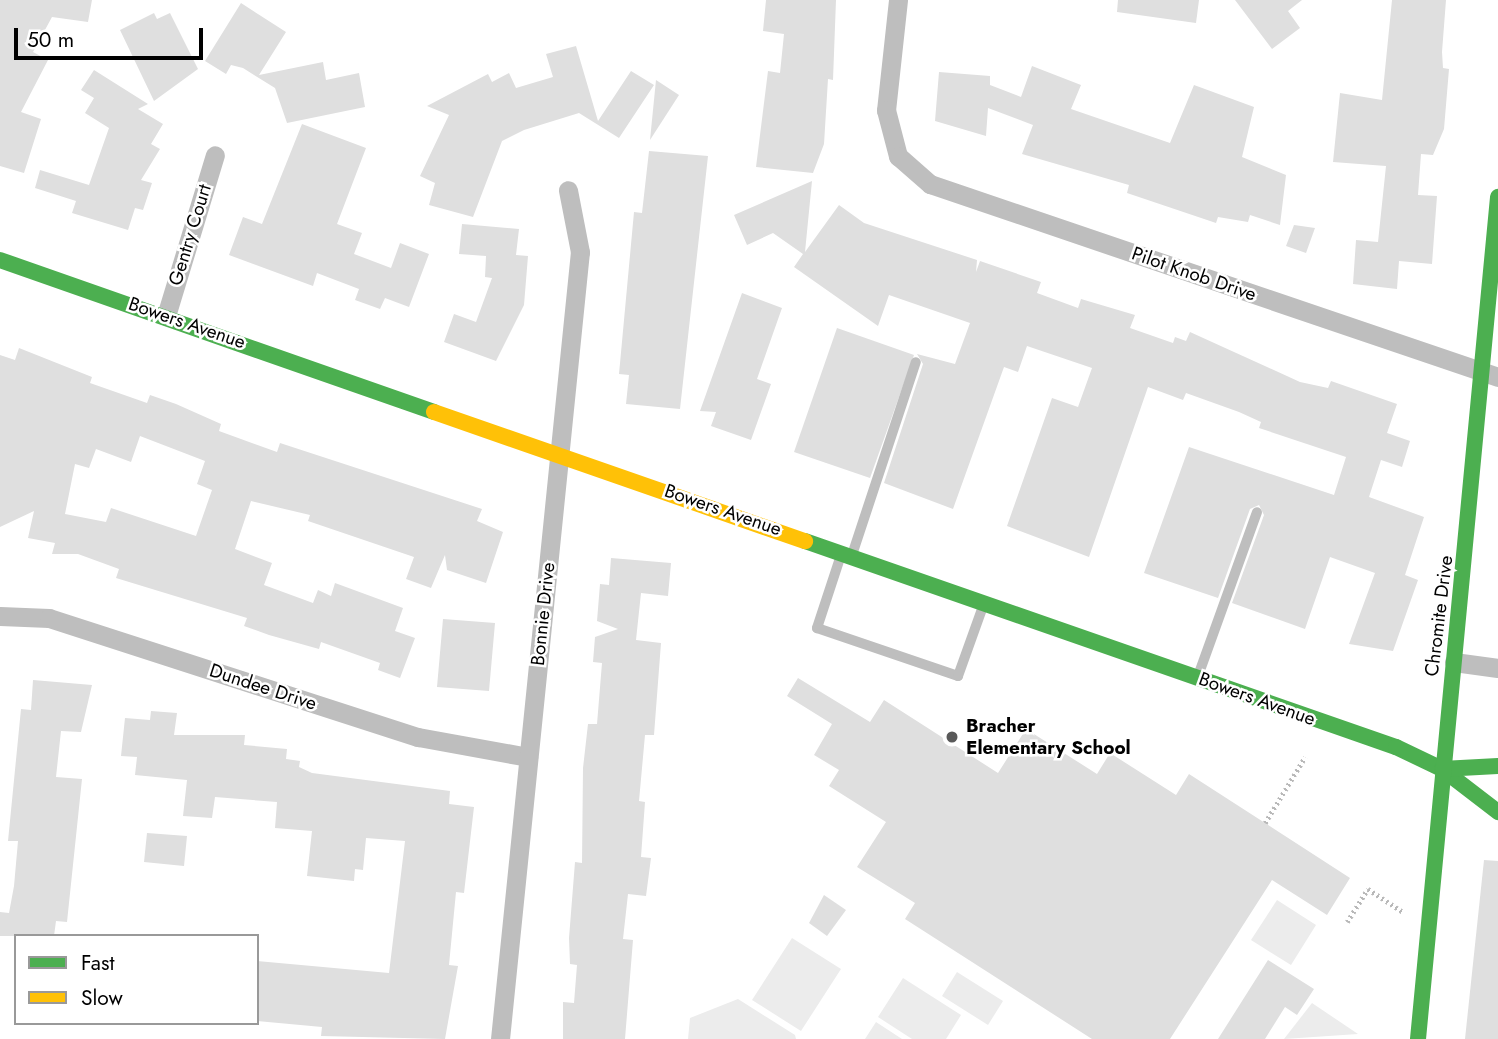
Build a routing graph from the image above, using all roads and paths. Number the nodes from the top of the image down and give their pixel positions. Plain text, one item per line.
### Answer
1 (898, 0) edge
2 (215, 155) dead end
3 (568, 190) dead end
4 (1498, 198) edge
5 (0, 260) edge
6 (166, 316) junction
7 (916, 362) dead end
8 (1491, 375) edge
9 (558, 453) junction
10 (1257, 512) dead end
11 (847, 553) junction
12 (984, 601) junction
13 (0, 616) edge
14 (1454, 662) junction
15 (1498, 668) edge
16 (1198, 677) junction
17 (528, 757) junction
18 (1305, 757) dead end
19 (1498, 766) edge
20 (1441, 769) junction
21 (1498, 812) edge
22 (1265, 823) dead end
23 (1403, 912) dead end
24 (1347, 922) dead end
25 (500, 1039) edge
26 (1418, 1039) edge

1 - 8 street, Pilot Knob Drive
2 - 6 street, Gentry Court
3 - 9 street, Bonnie Drive
4 - 8 main road, Chromite Drive
5 - 6 main road, Bowers Avenue
6 - 9 main road, Bowers Avenue
7 - 11 lane
8 - 14 main road, Chromite Drive
9 - 11 main road, Bowers Avenue
9 - 17 street, Bonnie Drive
10 - 16 lane
11 - 12 main road, Bowers Avenue
11 - 12 lane
12 - 16 main road, Bowers Avenue
13 - 17 street, Dundee Drive
14 - 15 street
14 - 20 main road, Chromite Drive
16 - 20 main road, Bowers Avenue
17 - 25 street, Bonnie Drive
18 - 22 path
19 - 20 main road, Bowers Avenue
20 - 21 main road, Bowers Avenue
20 - 26 main road, Chromite Drive
23 - 24 path

